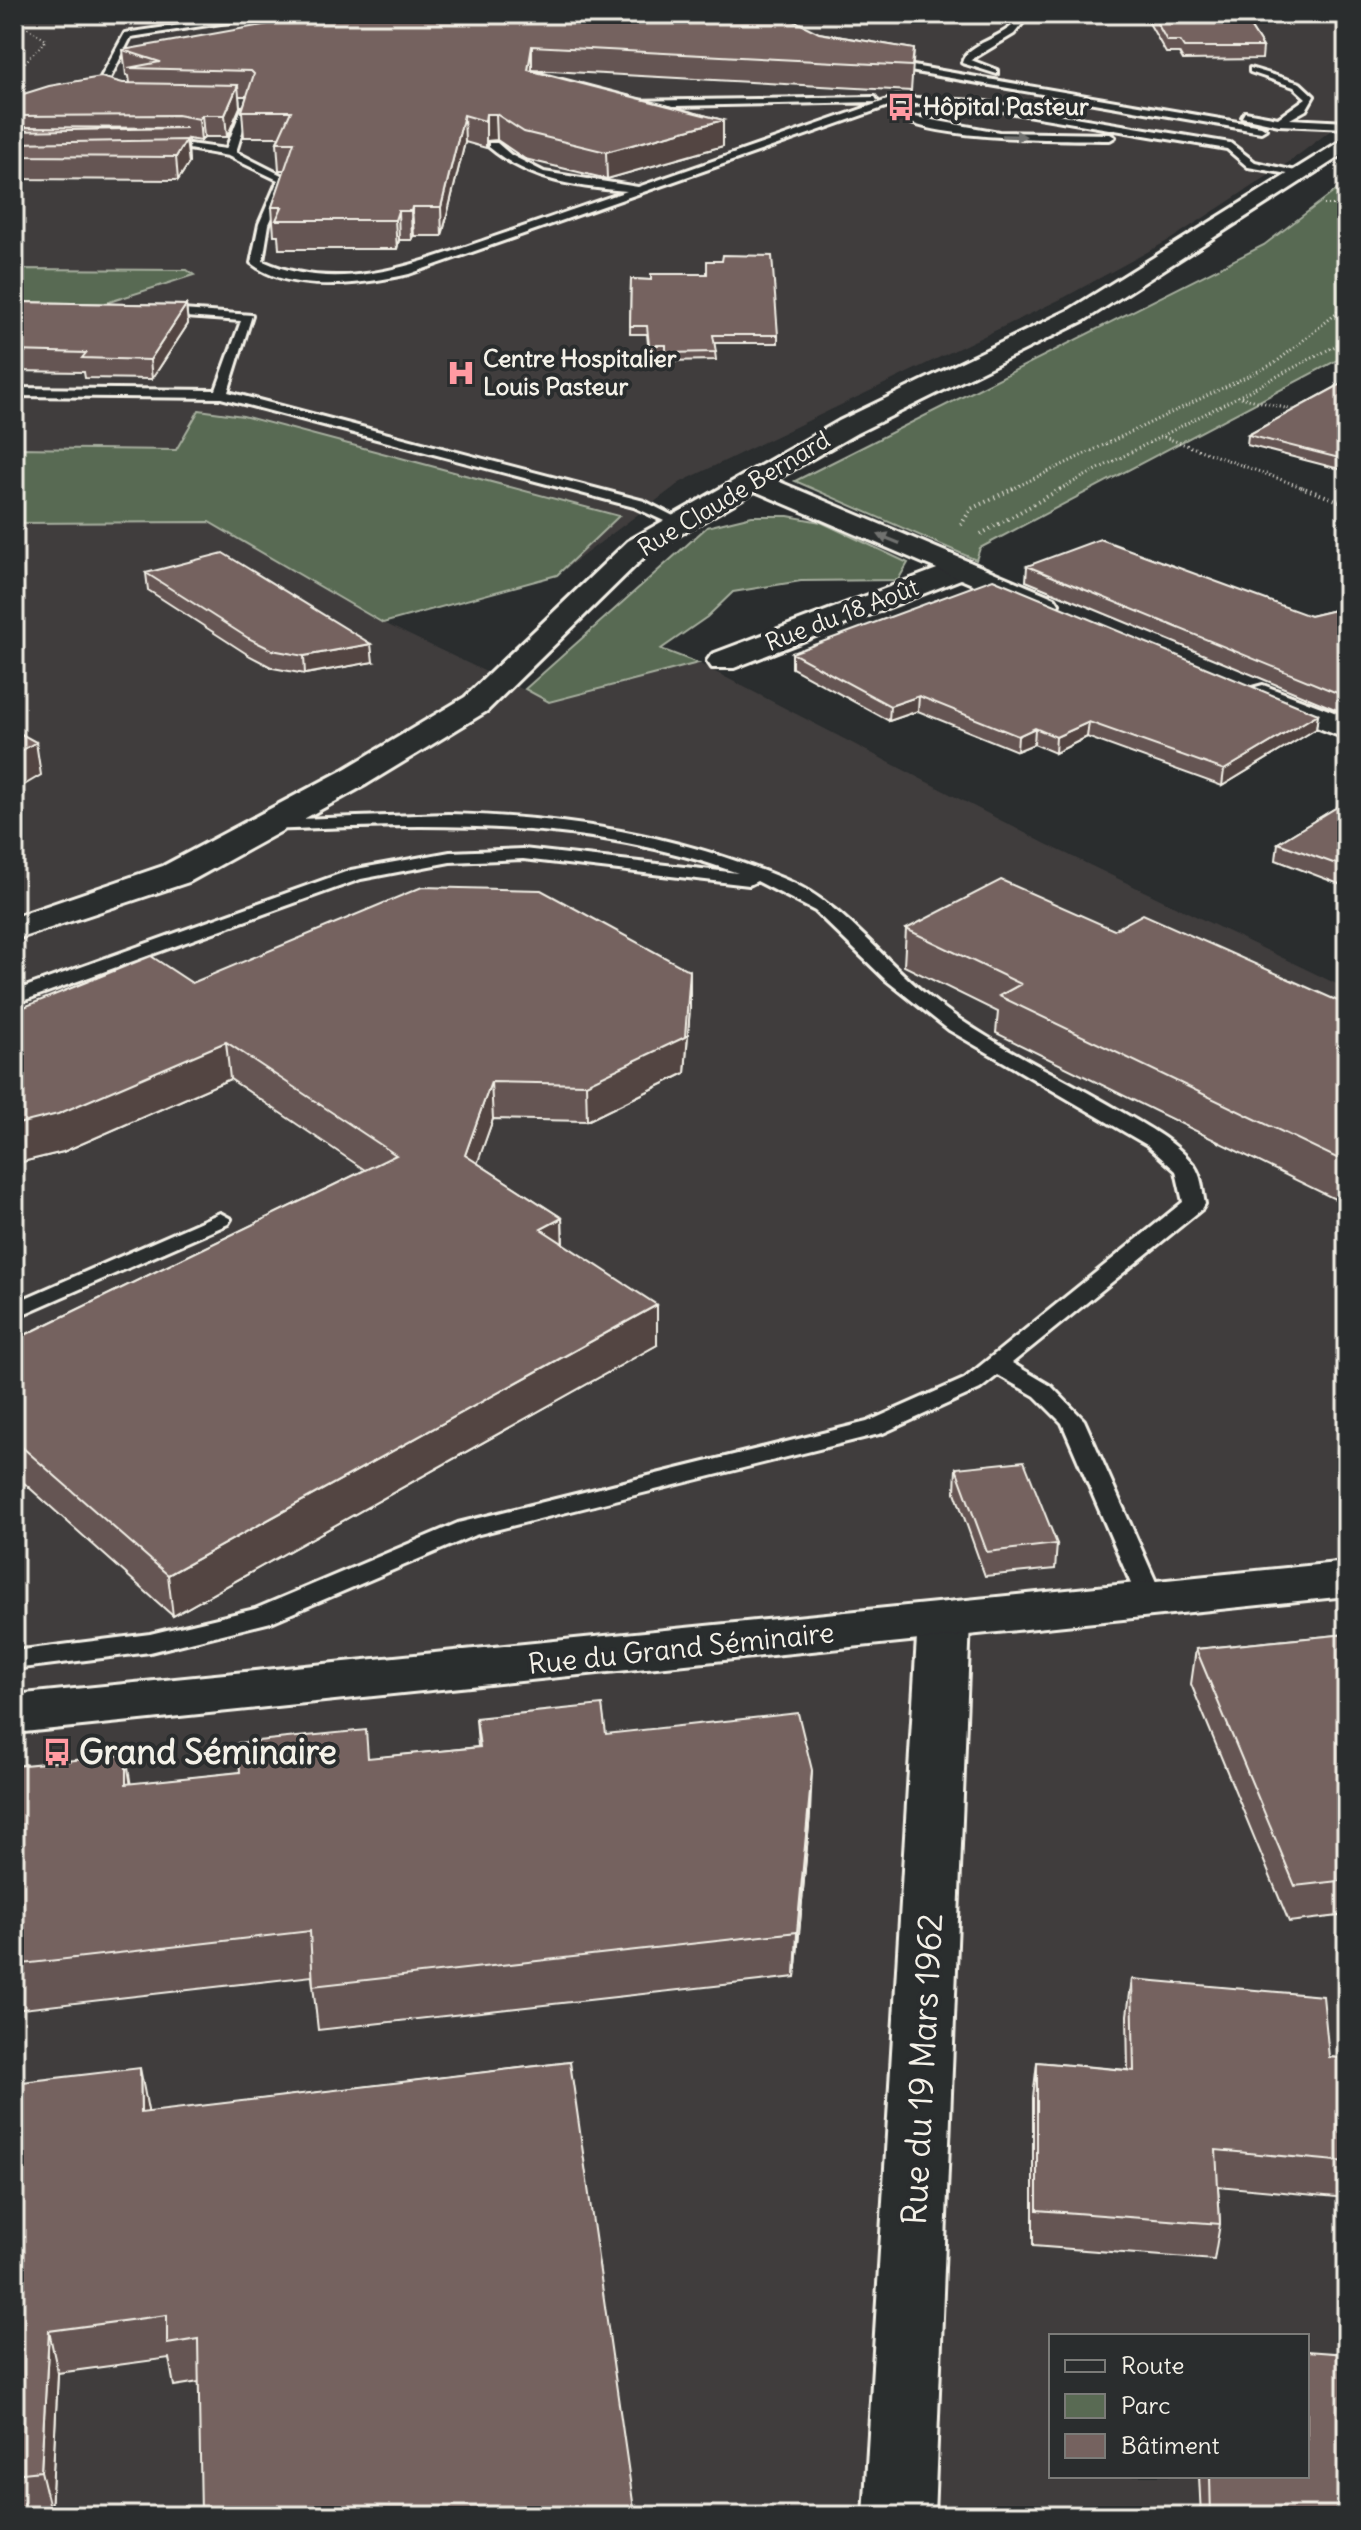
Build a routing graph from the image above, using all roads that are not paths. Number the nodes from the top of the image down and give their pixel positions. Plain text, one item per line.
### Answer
1 (275, 14) edge
2 (1019, 14) edge
3 (866, 61) edge
4 (1253, 70) edge
5 (125, 99) edge
6 (234, 101) edge
7 (888, 101) junction
8 (979, 104) junction
9 (610, 106) edge
10 (1014, 110) junction
11 (1281, 122) junction
12 (937, 125) junction
13 (1347, 125) edge
14 (1261, 129) junction
15 (1187, 139) junction
16 (149, 143) edge
17 (1347, 143) edge
18 (493, 145) edge
19 (1230, 146) junction
20 (230, 153) junction
21 (183, 158) edge
22 (1299, 173) junction
23 (642, 189) junction
24 (140, 311) edge
25 (14, 392) edge
26 (221, 394) junction
27 (752, 480) junction
28 (813, 508) junction
29 (688, 518) junction
30 (950, 564) junction
31 (1077, 618) edge
32 (723, 661) dead end
33 (1234, 683) edge
34 (1347, 729) edge
35 (265, 826) junction
36 (778, 883) junction
37 (14, 929) edge
38 (14, 998) edge
39 (220, 1219) dead end
40 (14, 1311) edge
41 (996, 1364) junction
42 (1347, 1579) edge
43 (1151, 1600) junction
44 (944, 1621) junction
45 (14, 1660) edge
46 (14, 1714) edge
47 (899, 2516) edge

1 - 5 lane
2 - 11 lane
3 - 14 lane
4 - 11 lane
6 - 20 lane
7 - 8 lane
7 - 9 lane
7 - 23 lane
8 - 10 lane
8 - 12 lane
10 - 12 lane
10 - 15 lane
11 - 13 lane
11 - 14 lane
12 -> 15 lane
14 - 19 lane
15 - 19 lane
16 - 20 lane
17 - 22 street, Rue Claude Bernard
18 - 23 lane
19 - 22 lane
20 - 21 lane
20 - 23 lane
22 - 27 street, Rue Claude Bernard
24 - 26 lane
25 - 26 lane
26 - 29 lane
27 - 28 street, Rue du 18 Août
27 - 29 street, Rue Claude Bernard
28 - 29 street, Rue du 18 Août
30 -> 28 street, Rue du 18 Août
29 - 35 street, Rue Claude Bernard
30 - 31 street, Rue du 18 Août
30 - 32 street, Rue du 18 Août
33 - 34 street
35 - 36 lane
35 - 37 street, Rue Claude Bernard
36 - 38 lane
36 - 41 lane
39 - 40 lane
41 - 43 lane
41 - 45 lane
42 - 43 street, Rue du Grand Séminaire
43 - 44 street, Rue du Grand Séminaire
44 - 46 street, Rue du Grand Séminaire
44 - 47 street, Rue du 19 Mars 1962

